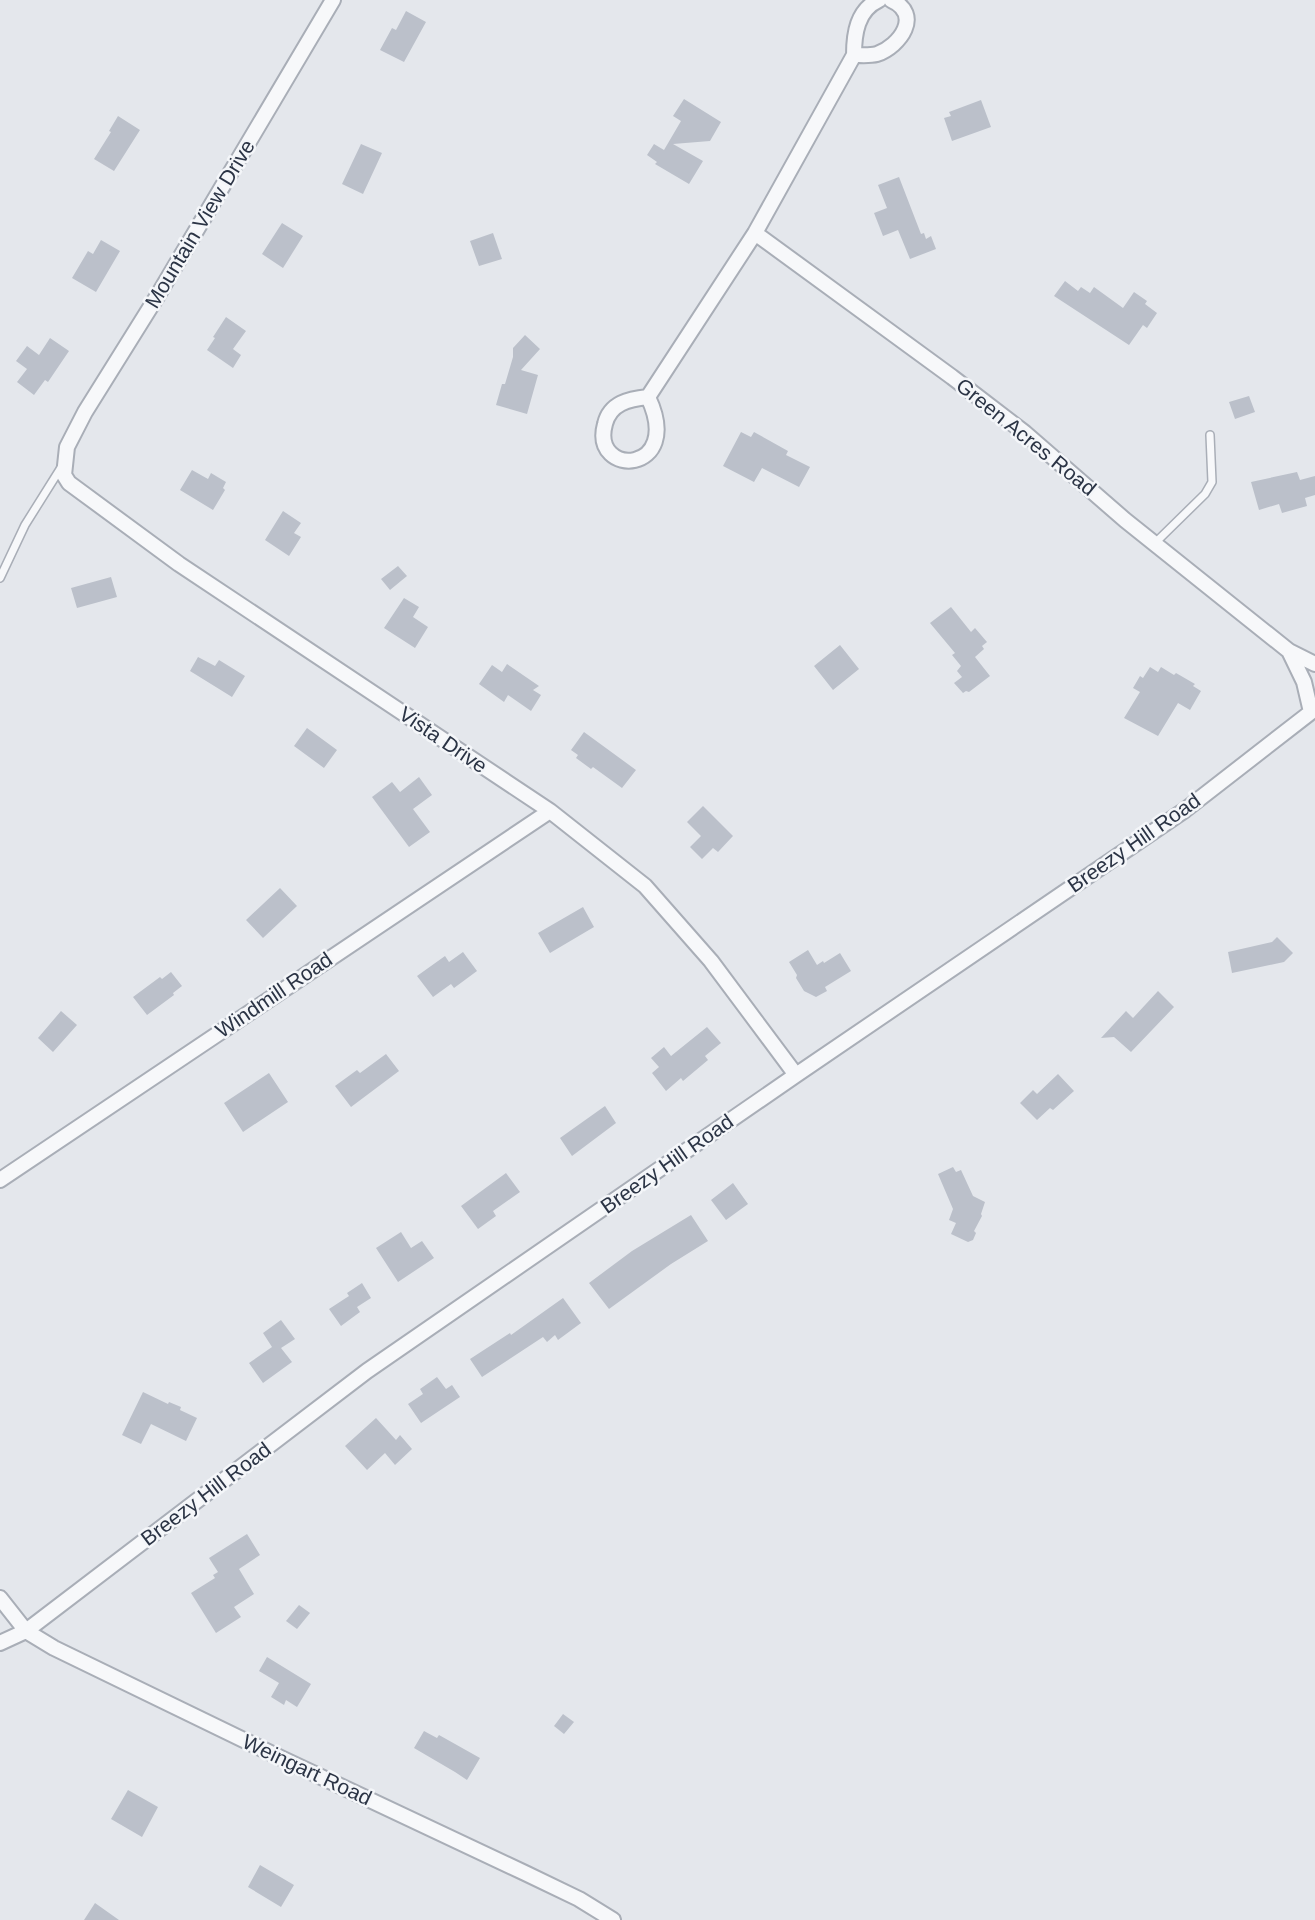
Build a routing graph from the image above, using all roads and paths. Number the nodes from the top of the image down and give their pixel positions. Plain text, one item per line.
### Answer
1 (333, 0) edge
2 (878, 0) edge
3 (891, 0) edge
4 (854, 55) junction
5 (755, 233) junction
6 (648, 397) junction
7 (1210, 435) dead end
8 (64, 463) junction
9 (1155, 544) junction
10 (0, 578) edge
11 (1289, 651) junction
12 (1315, 664) edge
13 (1313, 710) edge
14 (550, 811) junction
15 (796, 1075) junction
16 (0, 1181) edge
17 (0, 1598) edge
18 (26, 1631) junction
19 (0, 1643) edge
20 (613, 1920) edge

1 - 8 street, Mountain View Drive
2 - 4 street
3 - 4 street
4 - 5 street
5 - 6 street
5 - 9 street, Green Acres Road
6 - 6 street
7 - 9 lane
8 - 10 lane
8 - 14 street, Vista Drive
9 - 11 street, Green Acres Road
11 - 12 street, Green Acres Road
11 - 13 street, Green Acres Road
13 - 15 street, Breezy Hill Road
14 - 15 street, Vista Drive
14 - 16 street, Windmill Road
15 - 18 street, Breezy Hill Road
17 - 18 street
18 - 19 street
18 - 20 street, Weingart Road

